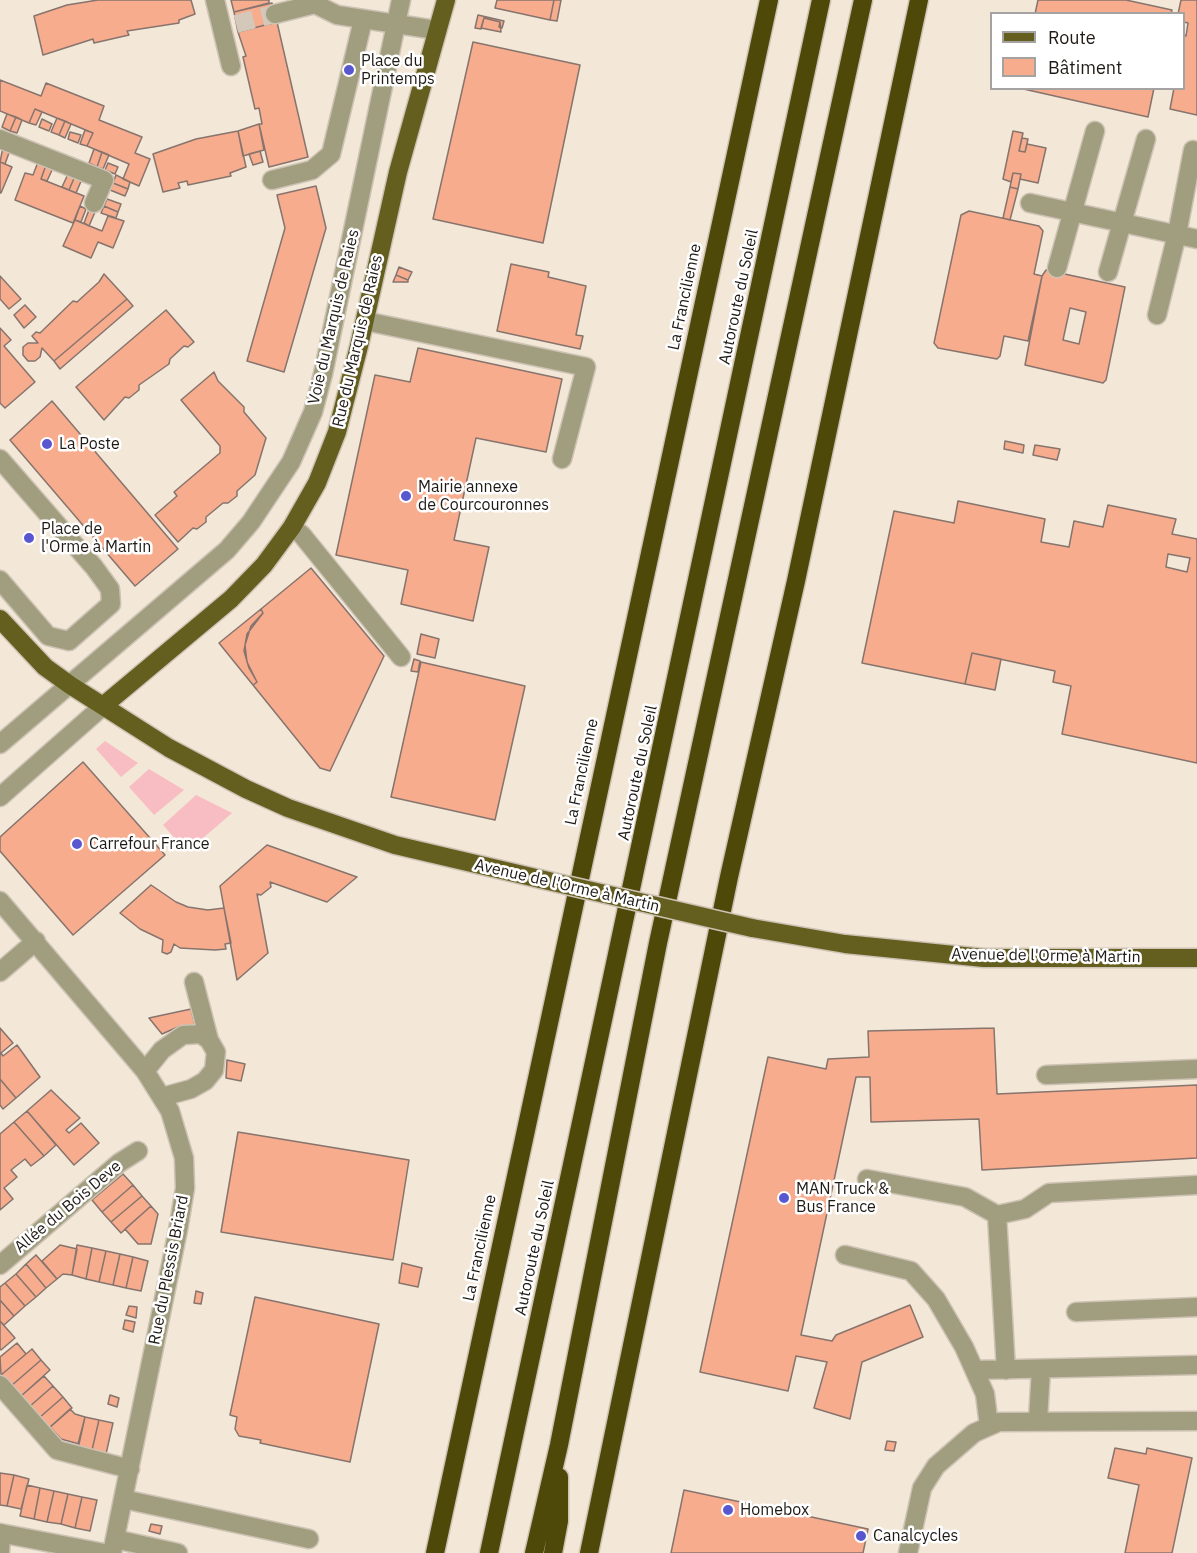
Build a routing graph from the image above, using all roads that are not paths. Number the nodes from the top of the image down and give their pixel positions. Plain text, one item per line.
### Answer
1 (215, 0) edge
2 (401, 0) edge
3 (446, 0) edge
4 (768, 0) edge
5 (821, 0) edge
6 (863, 0) edge
7 (919, 0) edge
8 (315, 2) edge
9 (275, 14) tunnel mouth
10 (363, 20) junction
11 (396, 26) junction
12 (436, 30) junction
13 (231, 66) dead end
14 (1095, 131) dead end
15 (0, 139) edge
16 (1146, 139) dead end
17 (1193, 150) dead end
18 (282, 183) dead end
19 (94, 203) dead end
20 (1030, 203) dead end
21 (1074, 212) junction
22 (1123, 223) junction
23 (1177, 234) junction
24 (1197, 239) edge
25 (1058, 268) dead end
26 (1108, 272) dead end
27 (1157, 315) dead end
28 (365, 321) junction
29 (0, 459) edge
30 (562, 459) dead end
31 (292, 527) junction
32 (0, 580) edge
33 (0, 619) edge
34 (401, 657) dead end
35 (70, 685) junction
36 (103, 706) junction
37 (0, 744) edge
38 (0, 797) edge
39 (0, 900) edge
40 (36, 941) junction
41 (1197, 958) edge
42 (0, 972) edge
43 (194, 982) dead end
44 (209, 1040) junction
45 (1197, 1069) edge
46 (145, 1071) junction
47 (1046, 1075) dead end
48 (162, 1097) junction
49 (138, 1151) dead end
50 (867, 1179) dead end
51 (1197, 1185) edge
52 (997, 1215) junction
53 (845, 1255) dead end
54 (0, 1265) edge
55 (1197, 1307) edge
56 (1077, 1312) dead end
57 (1197, 1365) edge
58 (1041, 1369) junction
59 (975, 1370) junction
60 (1006, 1370) junction
61 (0, 1385) edge
62 (1038, 1420) junction
63 (1197, 1421) edge
64 (989, 1426) junction
65 (559, 1445) junction
66 (130, 1468) junction
67 (123, 1499) junction
68 (0, 1533) edge
69 (309, 1539) dead end
70 (111, 1548) edge
71 (0, 1553) edge
72 (178, 1553) edge
73 (435, 1553) edge
74 (489, 1553) edge
75 (534, 1553) edge
76 (553, 1553) edge
77 (589, 1553) edge
78 (908, 1553) edge

1 - 13 street
2 - 11 street, Voie du Marquis de Raies
3 - 12 main road, Rue du Marquis de Raies
4 - 73 highway, La Francilienne
5 - 74 highway, Autoroute du Soleil
6 - 65 highway
7 - 77 highway
8 - 9 street
8 - 10 street
10 - 11 street
10 - 18 street
11 - 12 street
11 - 35 street, Voie du Marquis de Raies
12 - 28 main road, Rue du Marquis de Raies
14 - 21 street
15 - 19 street
16 - 22 street
17 - 23 street
20 - 21 street
21 - 22 street
21 - 25 street
22 - 23 street
22 - 26 street
23 - 24 street
23 - 27 street
28 - 30 street
28 - 31 main road, Rue du Marquis de Raies
29 - 32 street
31 - 34 street
31 - 36 main road, Rue du Marquis de Raies
33 - 35 main road, Avenue de l'Orme à Martin
35 - 36 main road, Avenue de l'Orme à Martin
35 - 37 street, Voie du Marquis de Raies
36 - 38 street
36 - 41 main road, Avenue de l'Orme à Martin, bridge
39 - 40 street, Rue du Plessis Briard
40 - 42 street
40 - 46 street, Rue du Plessis Briard
43 - 44 street
44 - 46 street
44 - 48 street
45 - 47 street
46 - 48 street, Rue du Plessis Briard
48 - 66 street, Rue du Plessis Briard
49 - 54 street, Allée du Bois Deve
50 - 52 street
51 - 52 street
52 - 60 street
53 - 59 street
55 - 56 street
57 - 58 street
58 - 60 street
58 - 62 street
59 - 60 street
59 - 64 street
61 - 66 street
62 - 63 street
62 - 64 street
64 - 78 street
65 - 75 highway
65 - 76 highway
66 - 67 street, Rue du Plessis Briard
67 - 69 street
67 - 70 street, Rue du Plessis Briard
68 - 70 street
68 - 71 street
70 - 72 street

